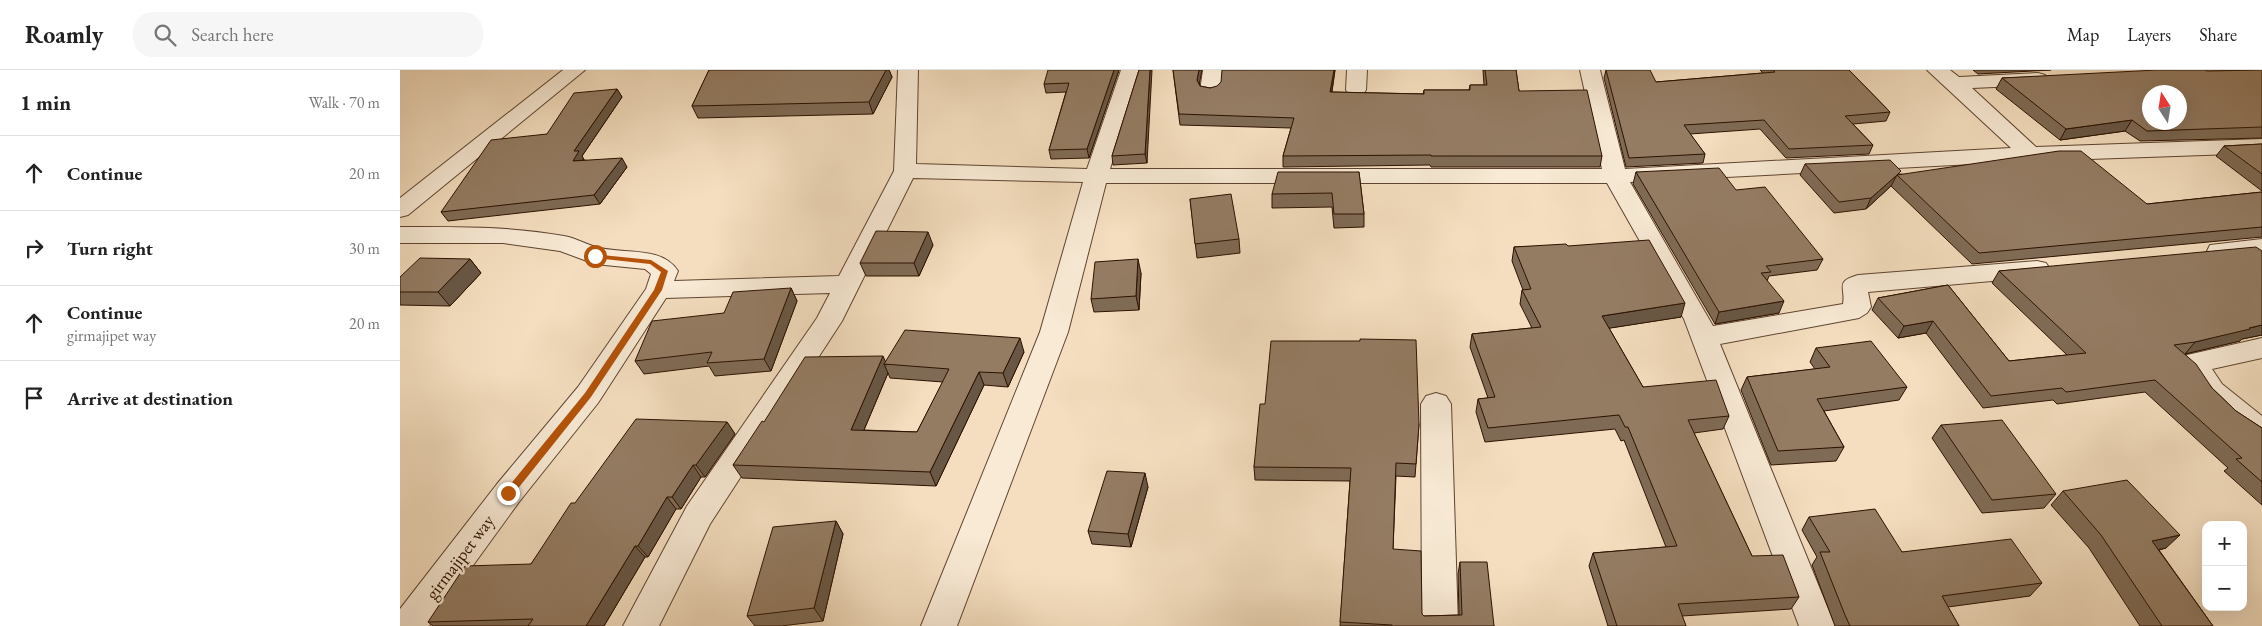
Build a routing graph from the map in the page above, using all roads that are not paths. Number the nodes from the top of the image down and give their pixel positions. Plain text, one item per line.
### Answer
1 (575, 70) edge
2 (908, 70) edge
3 (1131, 70) edge
4 (1213, 70) edge
5 (1590, 70) edge
6 (1938, 70) edge
7 (2052, 78) edge
8 (1955, 84) junction
9 (1210, 91) edge
10 (2262, 146) edge
11 (2030, 154) junction
12 (905, 171) junction
13 (1096, 176) junction
14 (1615, 176) junction
15 (400, 210) edge
16 (400, 234) edge
17 (2257, 251) edge
18 (2200, 253) edge
19 (2064, 267) edge
20 (849, 284) junction
21 (658, 290) junction
22 (1704, 337) junction
23 (2262, 348) edge
24 (1436, 404) dead end
25 (2262, 432) edge
26 (408, 626) edge
27 (641, 626) edge
28 (939, 626) edge
29 (1440, 626) edge
30 (1817, 626) edge

1 - 15 street
2 - 12 street
3 - 13 street
4 - 9 street
5 - 14 street
6 - 8 street
7 - 8 street
8 - 11 street
10 - 11 street
11 - 14 street
12 - 13 street
12 - 20 street
13 - 14 street
13 - 28 street
14 - 22 street
16 - 21 street
17 - 18 street
19 - 22 street
20 - 21 street
20 - 27 street
21 - 26 street, girmajipet way
22 - 30 street
23 - 25 street
24 - 29 street

